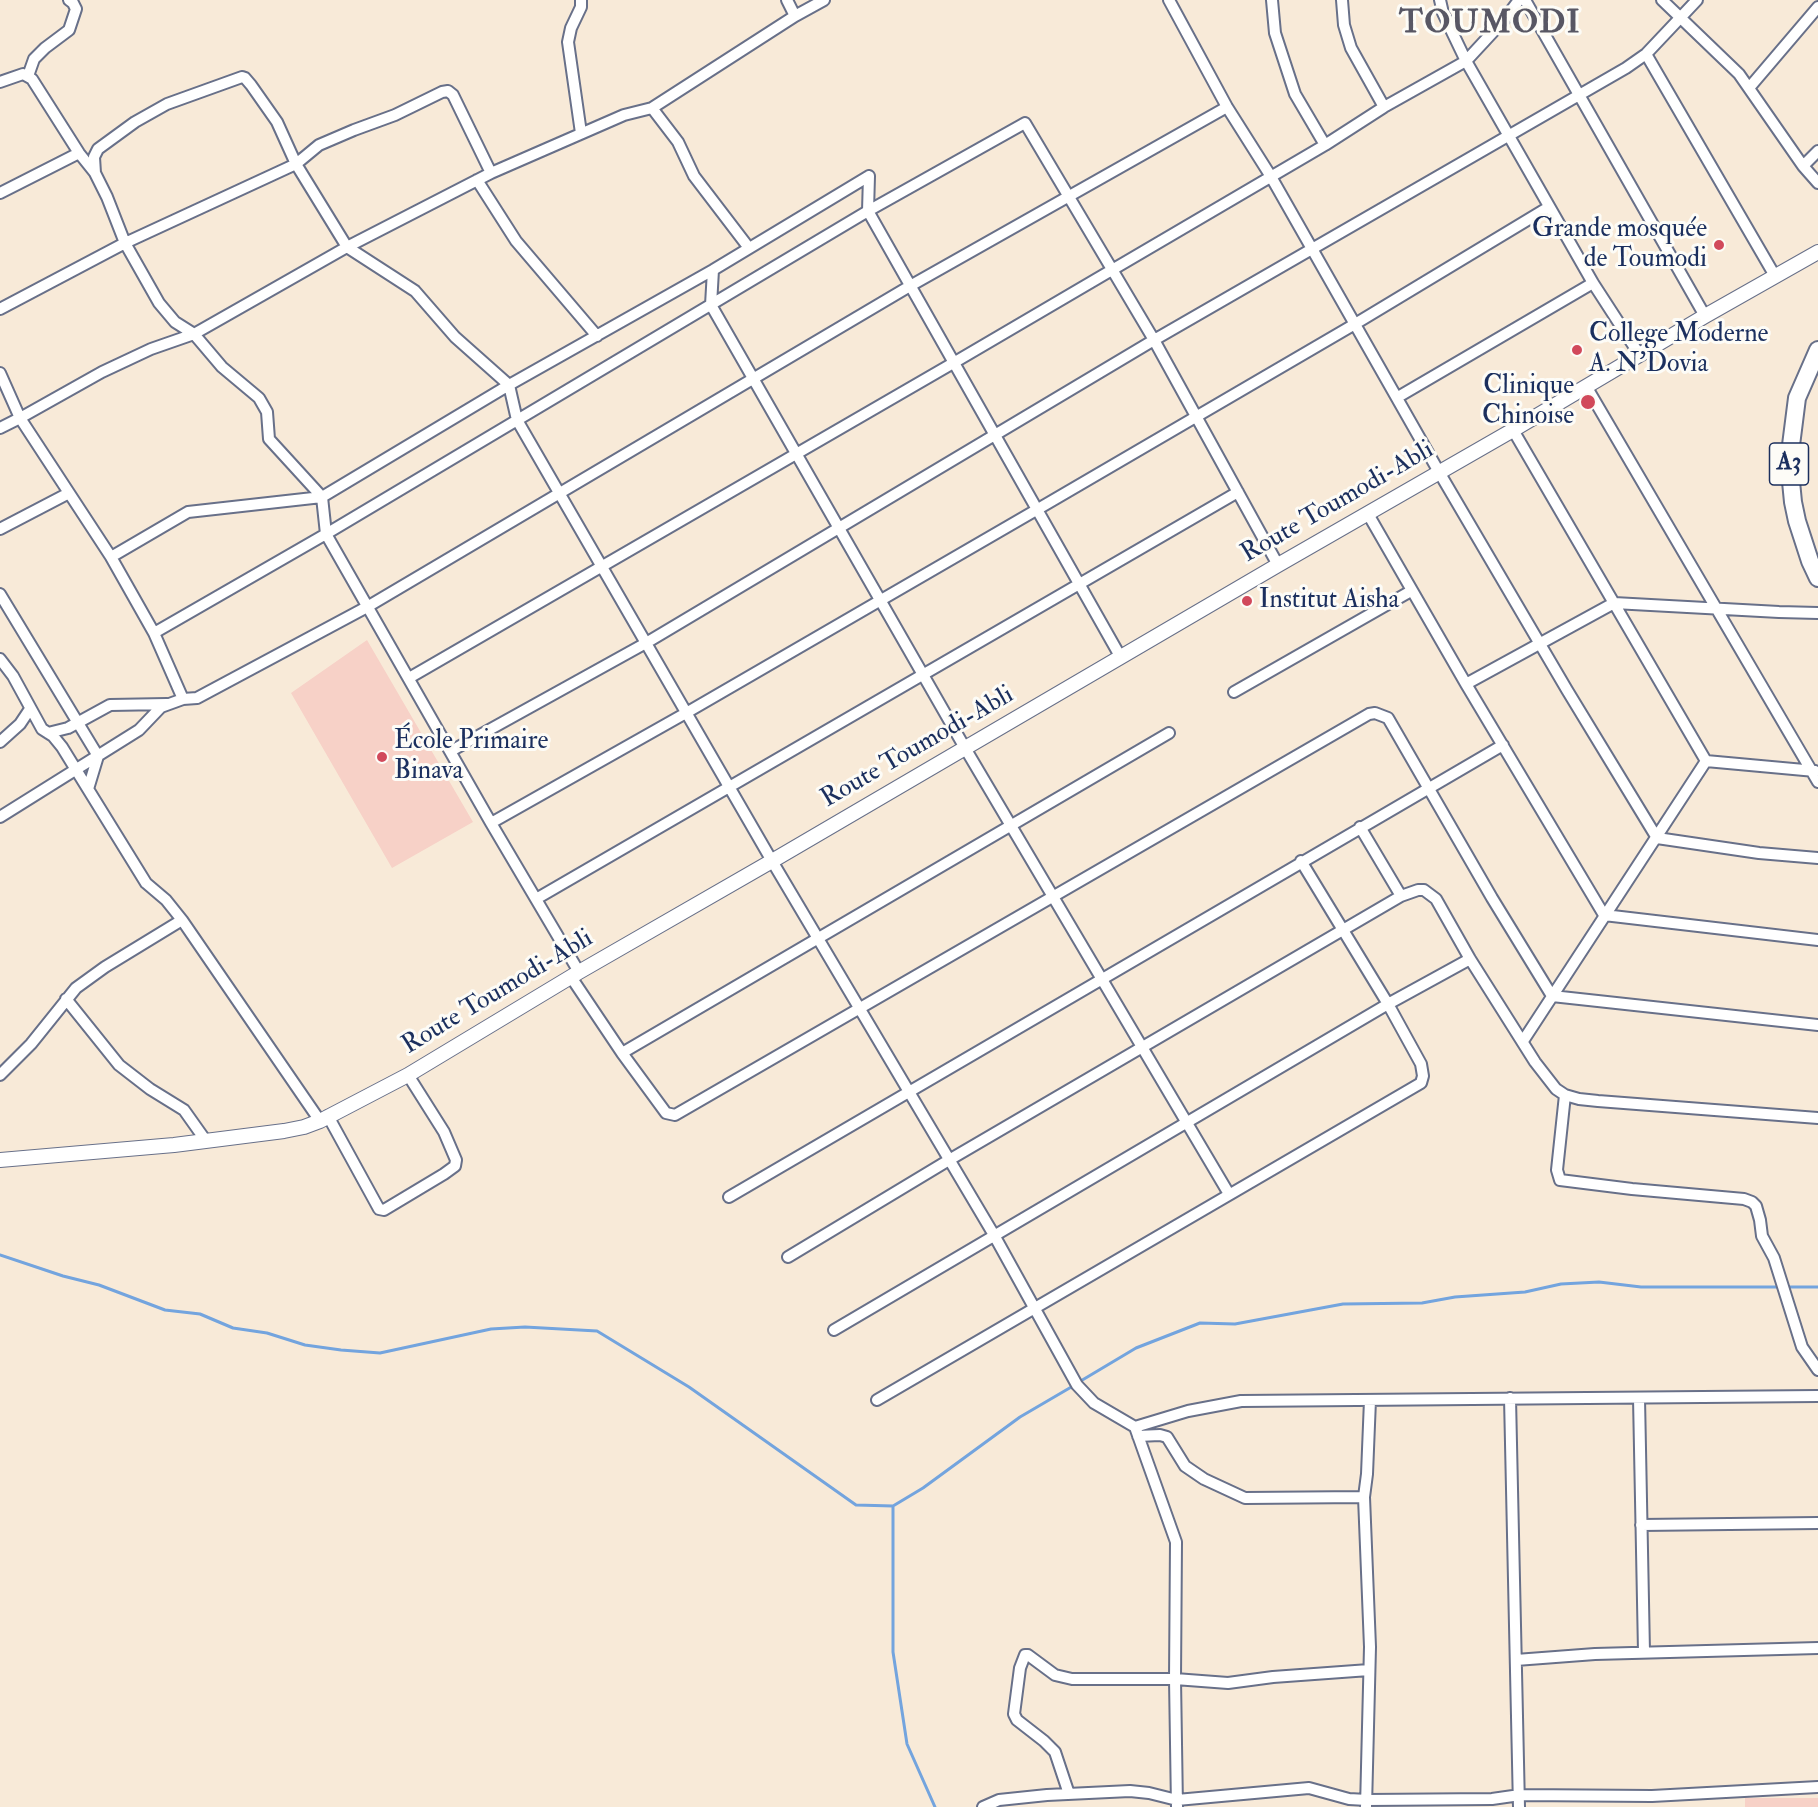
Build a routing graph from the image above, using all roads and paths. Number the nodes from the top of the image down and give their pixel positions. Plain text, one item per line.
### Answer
1 (69, 0) edge
2 (581, 0) edge
3 (787, 0) edge
4 (824, 0) edge
5 (1169, 0) edge
6 (1272, 0) edge
7 (1342, 0) edge
8 (1440, 0) edge
9 (1519, 0) edge
10 (1525, 0) edge
11 (1662, 0) edge
12 (1696, 0) edge
13 (1812, 0) edge
14 (1818, 6) edge
15 (795, 16) junction
16 (1681, 18) junction
17 (1646, 54) junction
18 (1466, 61) junction
19 (28, 76) junction
20 (0, 81) edge
21 (1749, 88) junction
22 (1580, 94) junction
23 (1227, 107) junction
24 (1384, 107) junction
25 (652, 108) junction
26 (581, 133) junction
27 (1508, 135) junction
28 (1325, 145) junction
29 (1818, 151) edge
30 (79, 153) junction
31 (296, 164) junction
32 (1803, 166) junction
33 (95, 173) junction
34 (491, 173) junction
35 (1270, 175) junction
36 (477, 180) junction
37 (1818, 183) edge
38 (0, 193) edge
39 (1068, 198) junction
40 (1549, 207) junction
41 (868, 211) junction
42 (125, 243) junction
43 (347, 247) junction
44 (749, 248) junction
45 (1311, 249) junction
46 (1818, 252) edge
47 (1112, 268) junction
48 (713, 270) junction
49 (1775, 276) junction
50 (1593, 283) junction
51 (910, 286) junction
52 (711, 305) junction
53 (0, 309) edge
54 (1705, 316) junction
55 (1355, 324) junction
56 (194, 334) junction
57 (597, 336) junction
58 (1154, 340) junction
59 (1818, 350) edge
60 (1639, 354) junction
61 (955, 362) junction
62 (0, 373) edge
63 (754, 379) junction
64 (508, 385) junction
65 (1586, 386) junction
66 (1398, 397) junction
67 (1194, 416) junction
68 (21, 418) junction
69 (516, 420) junction
70 (0, 428) edge
71 (1513, 430) junction
72 (994, 435) junction
73 (797, 454) junction
74 (1439, 472) junction
75 (1238, 492) junction
76 (69, 493) junction
77 (559, 494) junction
78 (322, 497) junction
79 (1038, 509) junction
80 (1368, 514) junction
81 (839, 528) junction
82 (0, 529) edge
83 (326, 534) junction
84 (111, 557) junction
85 (1278, 565) junction
86 (602, 566) junction
87 (1818, 578) edge
88 (1079, 582) junction
89 (1411, 591) junction
90 (0, 594) edge
91 (880, 600) junction
92 (1614, 603) junction
93 (367, 607) junction
94 (1715, 608) junction
95 (1818, 613) edge
96 (154, 633) junction
97 (1540, 642) junction
98 (646, 643) junction
99 (1120, 656) junction
100 (0, 659) edge
101 (923, 674) junction
102 (409, 678) junction
103 (1466, 684) junction
104 (1234, 693) dead end
105 (183, 699) junction
106 (168, 704) junction
107 (30, 709) junction
108 (686, 712) junction
109 (76, 722) junction
110 (48, 733) junction
111 (1169, 733) dead end
112 (0, 742) edge
113 (1503, 745) junction
114 (965, 748) junction
115 (451, 751) junction
116 (98, 756) junction
117 (1706, 761) junction
118 (76, 770) junction
119 (1815, 770) edge
120 (1818, 782) edge
121 (1429, 786) junction
122 (729, 787) junction
123 (88, 789) junction
124 (0, 817) edge
125 (491, 823) junction
126 (1011, 825) junction
127 (1360, 827) junction
128 (1657, 838) junction
129 (1818, 858) edge
130 (772, 861) junction
131 (1301, 861) junction
132 (1401, 896) junction
133 (1054, 897) junction
134 (536, 900) junction
135 (1604, 915) junction
136 (182, 920) junction
137 (1342, 930) junction
138 (818, 938) junction
139 (1818, 940) edge
140 (1470, 959) junction
141 (575, 974) junction
142 (1101, 978) junction
143 (1552, 996) junction
144 (66, 999) junction
145 (1388, 1004) junction
146 (860, 1009) junction
147 (1818, 1025) edge
148 (1523, 1041) junction
149 (1142, 1047) junction
150 (622, 1053) junction
151 (0, 1075) edge
152 (408, 1075) junction
153 (909, 1091) junction
154 (1565, 1095) junction
155 (1818, 1118) edge
156 (324, 1119) junction
157 (1186, 1122) junction
158 (206, 1141) junction
159 (0, 1160) edge
160 (949, 1160) junction
161 (1229, 1194) junction
162 (729, 1197) dead end
163 (994, 1235) junction
164 (788, 1257) dead end
165 (1034, 1307) junction
166 (834, 1329) dead end
167 (1818, 1370) edge
168 (1818, 1396) edge
169 (1510, 1398) junction
170 (1639, 1398) junction
171 (877, 1400) dead end
172 (1370, 1400) junction
173 (1136, 1432) junction
174 (1364, 1497) junction
175 (1818, 1522) edge
176 (1641, 1525) junction
177 (1818, 1648) edge
178 (1644, 1652) junction
179 (1516, 1660) junction
180 (1369, 1670) junction
181 (1174, 1679) junction
182 (1818, 1787) edge
183 (1069, 1794) junction
184 (1520, 1795) junction
185 (1650, 1802) edge
186 (1177, 1803) edge
187 (1367, 1804) edge
188 (983, 1807) edge
189 (1519, 1807) edge

1 - 19 street
2 - 26 street
3 - 15 street
4 - 15 street
5 - 23 street
6 - 28 street
7 - 24 street
8 - 18 street
9 - 18 street
10 - 22 street
11 - 16 street
12 - 16 street
13 - 14 street
14 - 21 street
15 - 25 street
16 - 17 street
16 - 21 street
17 - 22 street
17 - 49 street
18 - 24 street
18 - 27 street
19 - 20 street
19 - 30 street
21 - 32 street
22 - 27 street
22 - 54 street
23 - 35 street
23 - 39 street
24 - 28 street
25 - 26 street
25 - 44 street
26 - 34 street
27 - 40 street
27 - 45 street
28 - 35 street
29 - 32 street
30 - 33 street
30 - 38 street
31 - 33 street
31 - 34 street
31 - 42 street
31 - 43 street
32 - 37 street
33 - 42 street
34 - 36 street
35 - 45 street
35 - 47 street
36 - 43 street
36 - 57 street
39 - 41 street
39 - 47 street
39 - 51 street
40 - 50 street
40 - 55 street
41 - 44 street
41 - 51 street
41 - 52 street
42 - 53 street
42 - 56 street
43 - 56 street
43 - 64 street
44 - 48 street
45 - 55 street
45 - 58 street
46 - 49 street, Route Toumodi-Abli
47 - 58 street
47 - 61 street
48 - 52 street
48 - 57 street
49 - 54 street, Route Toumodi-Abli
50 - 60 street
50 - 66 street
51 - 61 street
51 - 63 street
52 - 63 street
52 - 69 street
54 - 60 street, Route Toumodi-Abli
55 - 66 street
55 - 67 street
56 - 68 street
56 - 78 street
57 - 64 street
58 - 67 street
58 - 72 street
59 - 87 main road, A3
60 - 65 street, Route Toumodi-Abli
61 - 72 street
61 - 73 street
62 - 68 street
63 - 73 street
63 - 77 street
64 - 69 street
64 - 78 street
65 - 71 street, Route Toumodi-Abli
65 - 94 street
66 - 74 street
67 - 75 street
67 - 79 street
68 - 70 street
68 - 76 street
69 - 77 street
69 - 83 street
71 - 74 street, Route Toumodi-Abli
71 - 92 street
72 - 79 street
72 - 81 street
73 - 81 street
73 - 86 street
74 - 80 street, Route Toumodi-Abli
74 - 97 street
75 - 85 street
75 - 88 street
76 - 82 street
76 - 84 street
77 - 86 street
77 - 93 street
78 - 83 street
78 - 84 street
79 - 88 street
79 - 91 street
80 - 85 street, Route Toumodi-Abli
80 - 89 street
81 - 91 street
81 - 98 street
83 - 93 street
83 - 96 street
84 - 96 street
85 - 99 street, Route Toumodi-Abli
86 - 98 street
86 - 102 street
88 - 99 street
88 - 101 street
89 - 103 street
89 - 104 street
90 - 109 street
91 - 101 street
91 - 108 street
92 - 94 street
92 - 97 street
92 - 117 street
93 - 102 street
93 - 105 street
94 - 95 street
94 - 119 street
96 - 105 street
97 - 103 street
97 - 128 street
98 - 108 street
98 - 115 street
99 - 114 street, Route Toumodi-Abli
100 - 107 street
101 - 114 street
101 - 122 street
102 - 115 street
103 - 113 street
105 - 106 street
106 - 109 street
106 - 116 street
107 - 110 street
107 - 112 street
108 - 122 street
108 - 125 street
109 - 110 street
109 - 116 street
110 - 118 street
111 - 126 street
113 - 121 street
113 - 135 street
114 - 126 street
114 - 130 street, Route Toumodi-Abli
115 - 125 street
116 - 118 street
116 - 123 street
117 - 119 street
117 - 128 street
118 - 123 street
118 - 124 street
119 - 120 street
121 - 127 street
121 - 133 street
121 - 143 street
122 - 130 street
122 - 134 street
123 - 136 street
125 - 134 street
126 - 133 street
126 - 138 street
127 - 131 street
127 - 132 street
128 - 129 street
128 - 135 street
130 - 138 street
130 - 141 street, Route Toumodi-Abli
131 - 137 street
131 - 142 street
132 - 137 street
132 - 140 street
133 - 142 street
133 - 146 street
134 - 141 street
135 - 139 street
135 - 143 street
136 - 144 street
136 - 156 street
137 - 145 street
137 - 149 street
138 - 146 street
138 - 150 street
140 - 145 street
140 - 148 street
141 - 150 street
141 - 152 street, Route Toumodi-Abli
142 - 149 street
142 - 153 street
143 - 147 street
143 - 148 street
144 - 151 street
144 - 158 street
145 - 157 street
145 - 161 street
146 - 150 street
146 - 153 street
148 - 154 street
149 - 157 street
149 - 160 street
152 - 156 street, Route Toumodi-Abli
152 - 156 street
153 - 160 street
153 - 162 street
154 - 155 street
154 - 167 street
156 - 158 street, Route Toumodi-Abli
157 - 161 street
157 - 163 street
158 - 159 street, Route Toumodi-Abli
160 - 163 street
160 - 164 street
161 - 165 street
163 - 165 street
163 - 166 street
165 - 171 street
165 - 173 street
168 - 170 street
169 - 170 street
169 - 172 street
169 - 179 street
170 - 176 street
172 - 173 street
172 - 174 street
173 - 174 street
173 - 181 street
174 - 180 street
175 - 176 street
176 - 178 street
177 - 178 street
178 - 179 street
179 - 184 street
180 - 181 street
180 - 187 street
181 - 183 street
181 - 186 street
182 - 185 street
183 - 186 street
183 - 188 street
184 - 185 street
184 - 187 street
184 - 189 street
186 - 187 street

